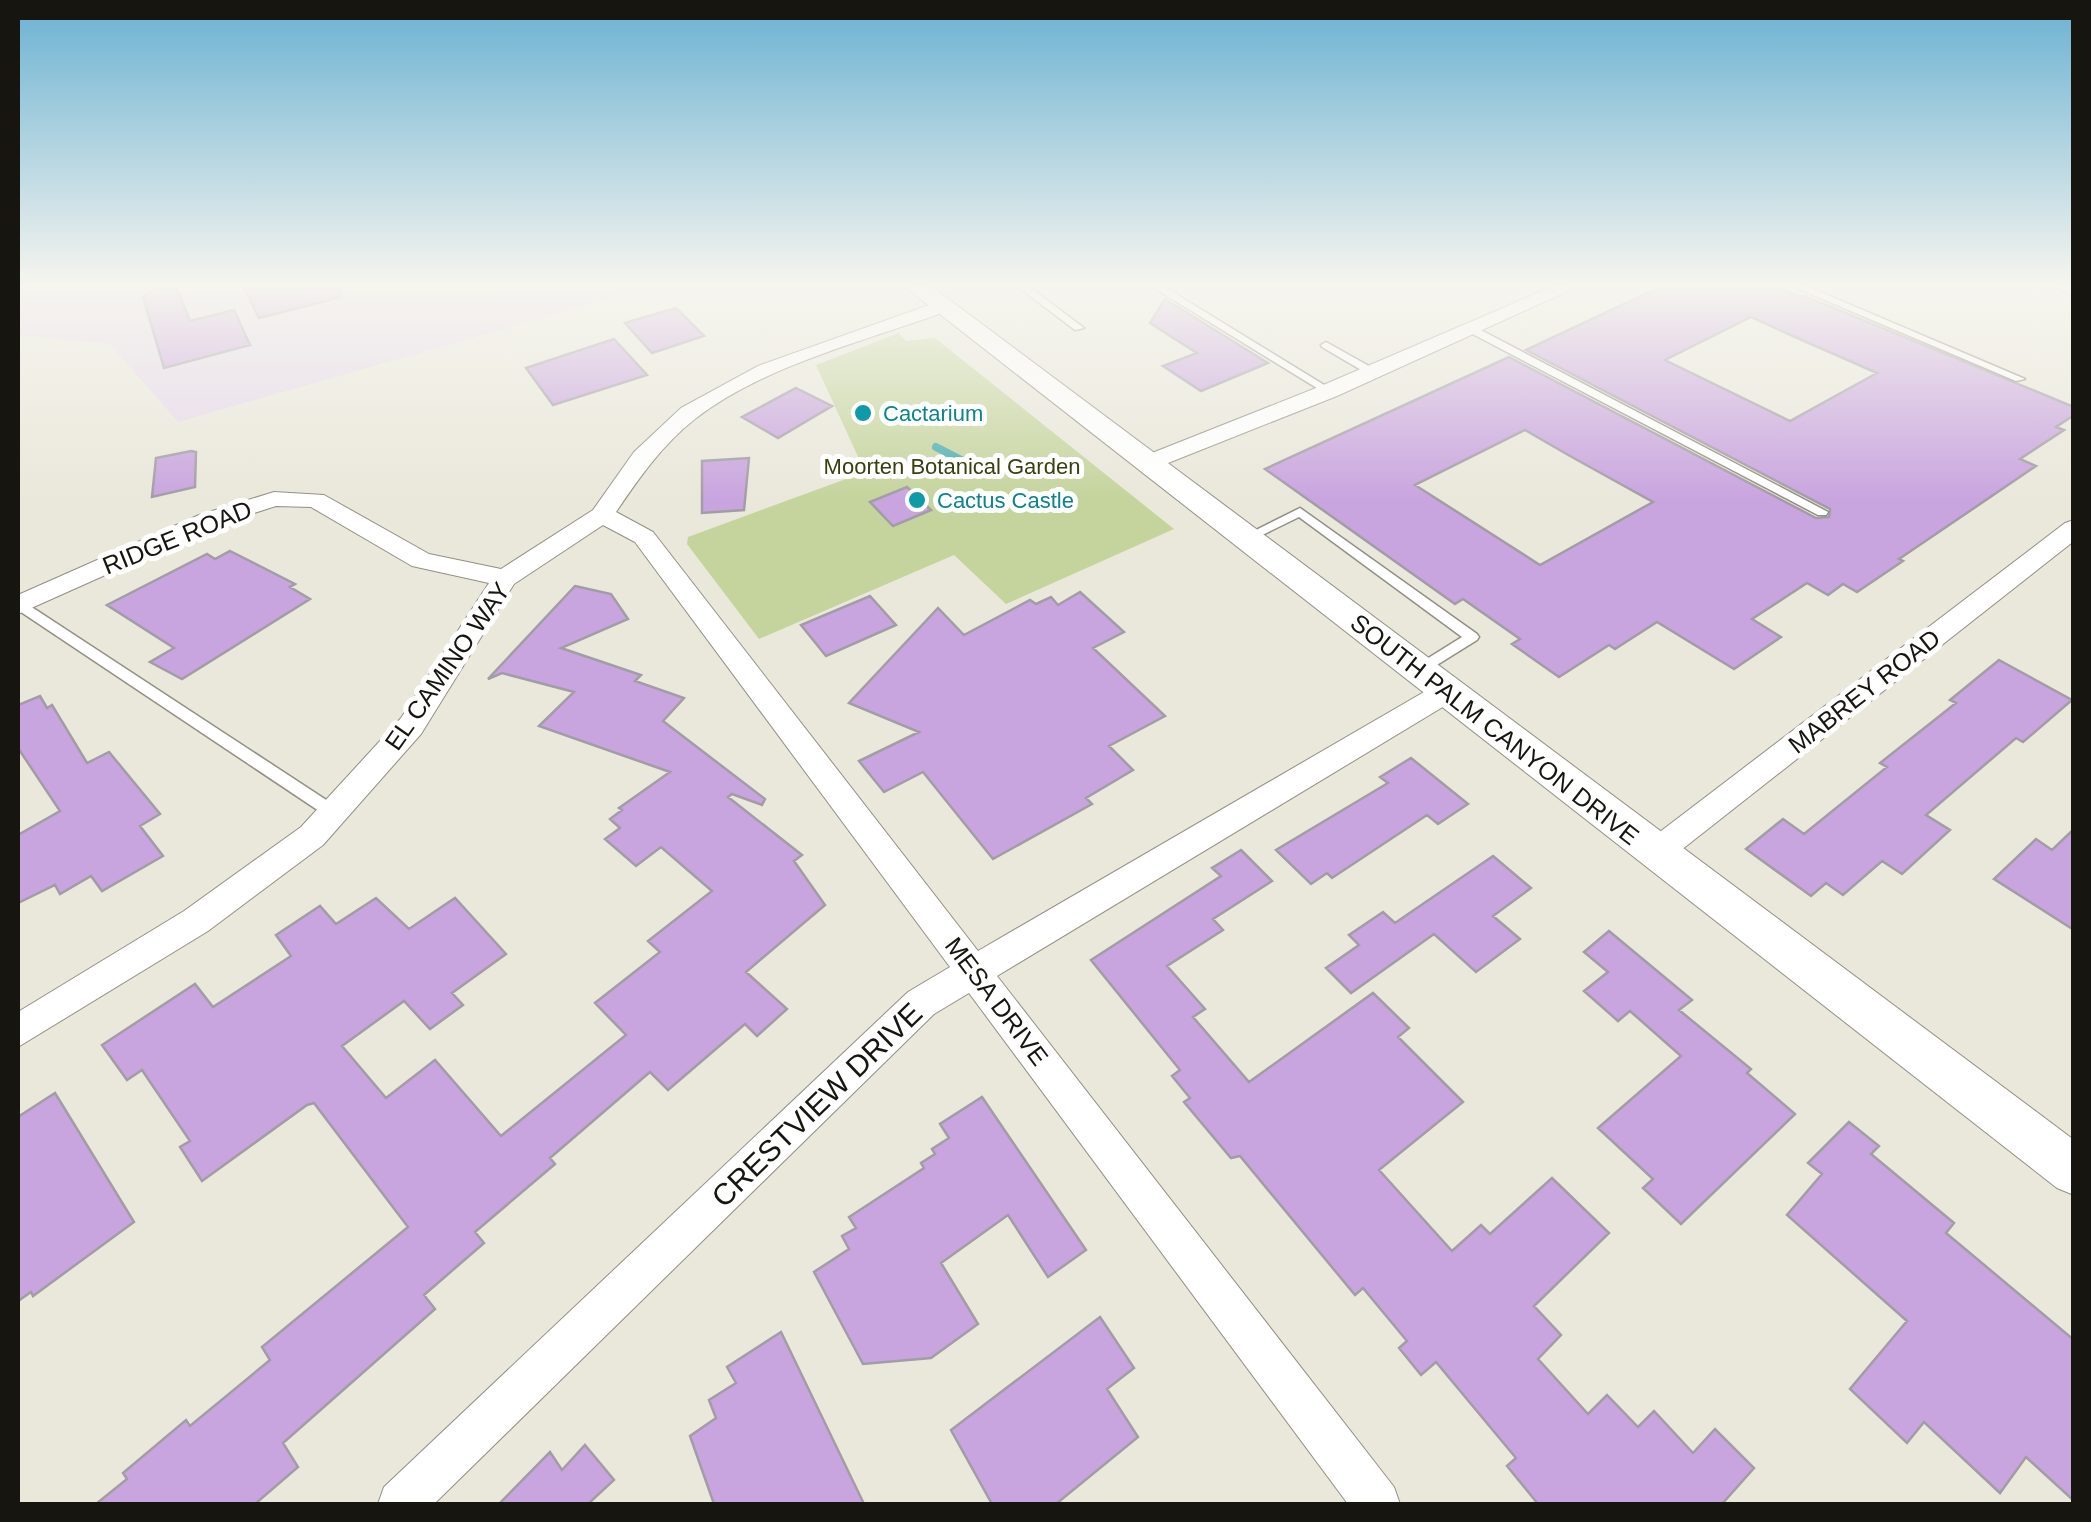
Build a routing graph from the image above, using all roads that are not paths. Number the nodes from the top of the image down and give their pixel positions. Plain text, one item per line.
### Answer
1 (794, 357) edge
2 (1011, 357) edge
3 (1272, 357) edge
4 (1346, 357) edge
5 (1406, 357) edge
6 (1525, 357) edge
7 (1967, 357) edge
8 (1372, 372) junction
9 (2020, 379) dead end
10 (1328, 391) junction
11 (1150, 462) junction
12 (1822, 512) dead end
13 (602, 515) junction
14 (2074, 528) edge
15 (1248, 537) junction
16 (505, 578) junction
17 (18, 605) edge
18 (1433, 681) junction
19 (334, 812) junction
20 (1656, 853) junction
21 (973, 970) junction
22 (18, 1031) edge
23 (2074, 1171) edge
24 (401, 1504) edge
25 (1377, 1504) edge

1 - 13 street, EL CAMINO WAY
2 - 11 street, SOUTH PALM CANYON DRIVE
3 - 10 lane
4 - 8 lane
5 - 8 street
6 - 12 lane
7 - 9 lane
8 - 10 street
10 - 11 street
11 - 15 street, SOUTH PALM CANYON DRIVE
13 - 16 street, EL CAMINO WAY
13 - 21 street, MESA DRIVE
14 - 20 street, MABREY ROAD
15 - 18 street, SOUTH PALM CANYON DRIVE
15 - 18 lane
16 - 17 street, RIDGE ROAD
16 - 19 street, EL CAMINO WAY
17 - 19 lane
18 - 20 street, SOUTH PALM CANYON DRIVE
18 - 21 street, CRESTVIEW DRIVE
19 - 22 street, EL CAMINO WAY
20 - 23 street, SOUTH PALM CANYON DRIVE
21 - 24 street, CRESTVIEW DRIVE
21 - 25 street, MESA DRIVE

